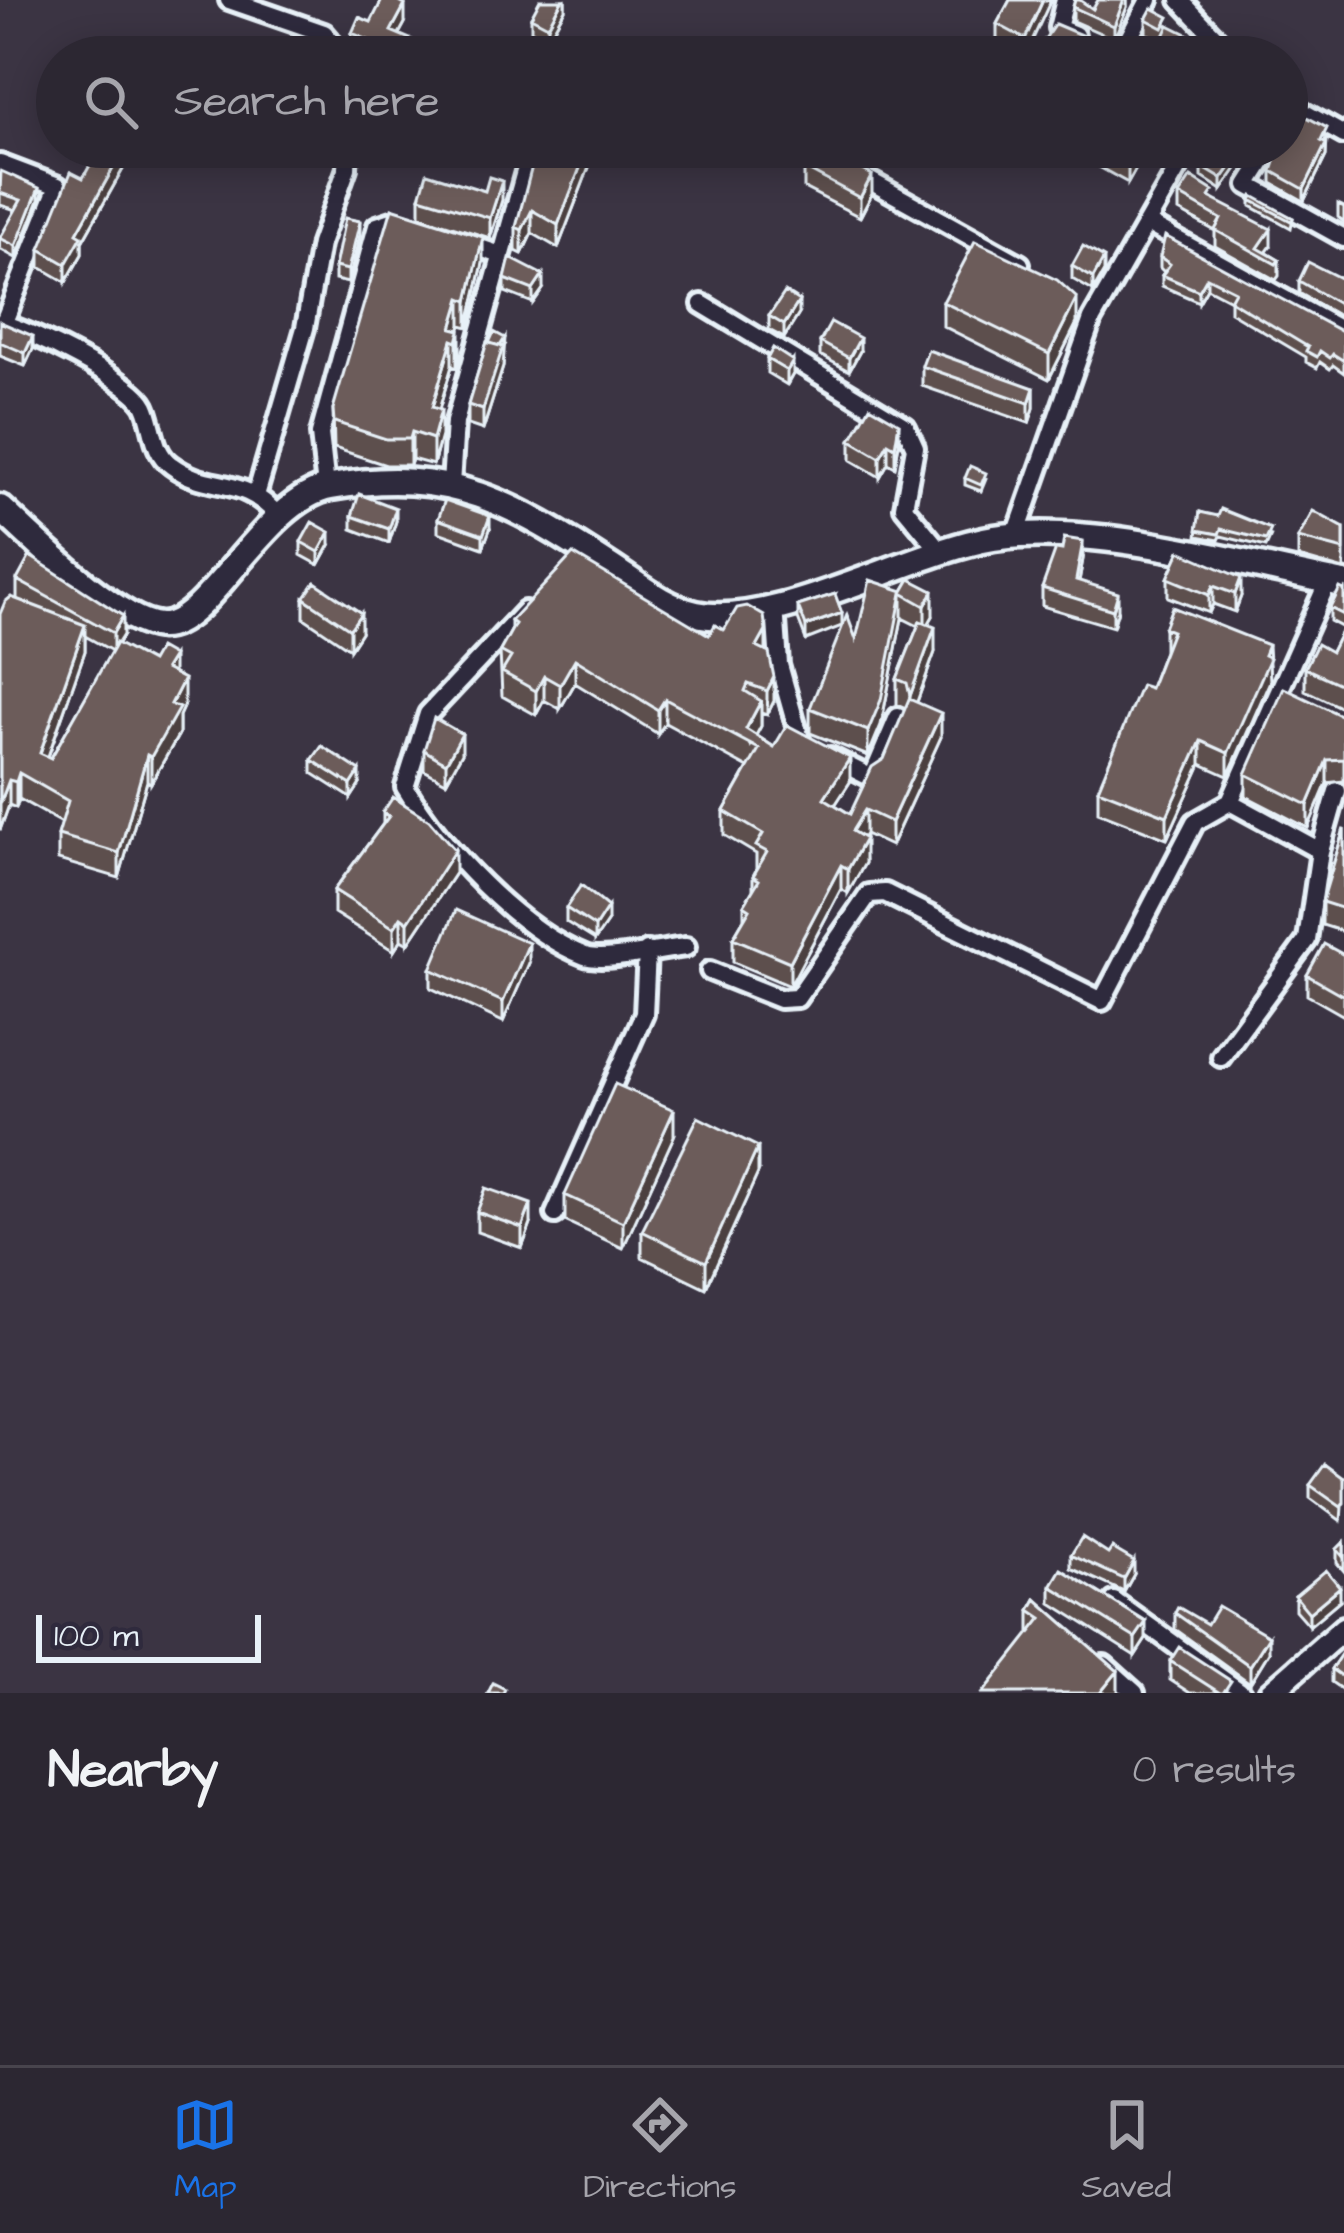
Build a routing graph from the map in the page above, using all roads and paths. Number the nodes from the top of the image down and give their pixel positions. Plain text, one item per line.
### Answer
1 (229, 0) edge
2 (1065, 0) edge
3 (1149, 0) edge
4 (1180, 0) edge
5 (327, 36) edge
6 (1075, 36) edge
7 (1130, 36) edge
8 (1214, 36) edge
9 (1308, 120) edge
10 (1344, 135) edge
11 (0, 164) edge
12 (347, 168) edge
13 (526, 168) edge
14 (847, 168) edge
15 (1178, 168) edge
16 (1259, 168) edge
17 (1147, 223) junction
18 (418, 228) edge
19 (438, 235) edge
20 (1344, 238) edge
21 (498, 254) junction
22 (1034, 271) edge
23 (702, 304) dead end
24 (2, 322) edge
25 (1344, 332) edge
26 (451, 484) junction
27 (326, 487) junction
28 (257, 492) junction
29 (0, 508) edge
30 (278, 516) junction
31 (1016, 538) junction
32 (942, 553) junction
33 (1336, 582) edge
34 (536, 598) edge
35 (775, 606) junction
36 (898, 717) edge
37 (1336, 791) dead end
38 (1230, 802) junction
39 (1320, 851) junction
40 (1306, 940) junction
41 (686, 947) dead end
42 (1325, 950) edge
43 (647, 951) junction
44 (710, 971) dead end
45 (1221, 1057) dead end
46 (555, 1214) dead end
47 (1114, 1601) edge
48 (1344, 1628) edge
49 (1088, 1651) edge
50 (1135, 1693) edge
51 (1242, 1693) edge
52 (1270, 1693) edge

1 - 5 street
2 - 6 street
3 - 7 street
4 - 8 street
9 - 10 street
11 - 24 street
12 - 28 street
13 - 21 street
14 - 22 street
15 - 17 street
16 - 20 street
17 - 25 street
17 - 31 street
18 - 27 street
19 - 21 street
21 - 26 street
23 - 32 street
24 - 28 street
26 - 27 main road
26 - 35 main road
27 - 30 main road
28 - 30 street
29 - 30 main road
31 - 32 main road
31 - 33 main road
32 - 35 main road
33 - 38 street
34 - 43 street
35 - 36 street
37 - 39 street
38 - 39 street
38 - 44 street
39 - 40 street
40 - 42 street
40 - 45 street
41 - 43 street
43 - 46 street
47 - 51 street
48 - 52 street
49 - 50 street

